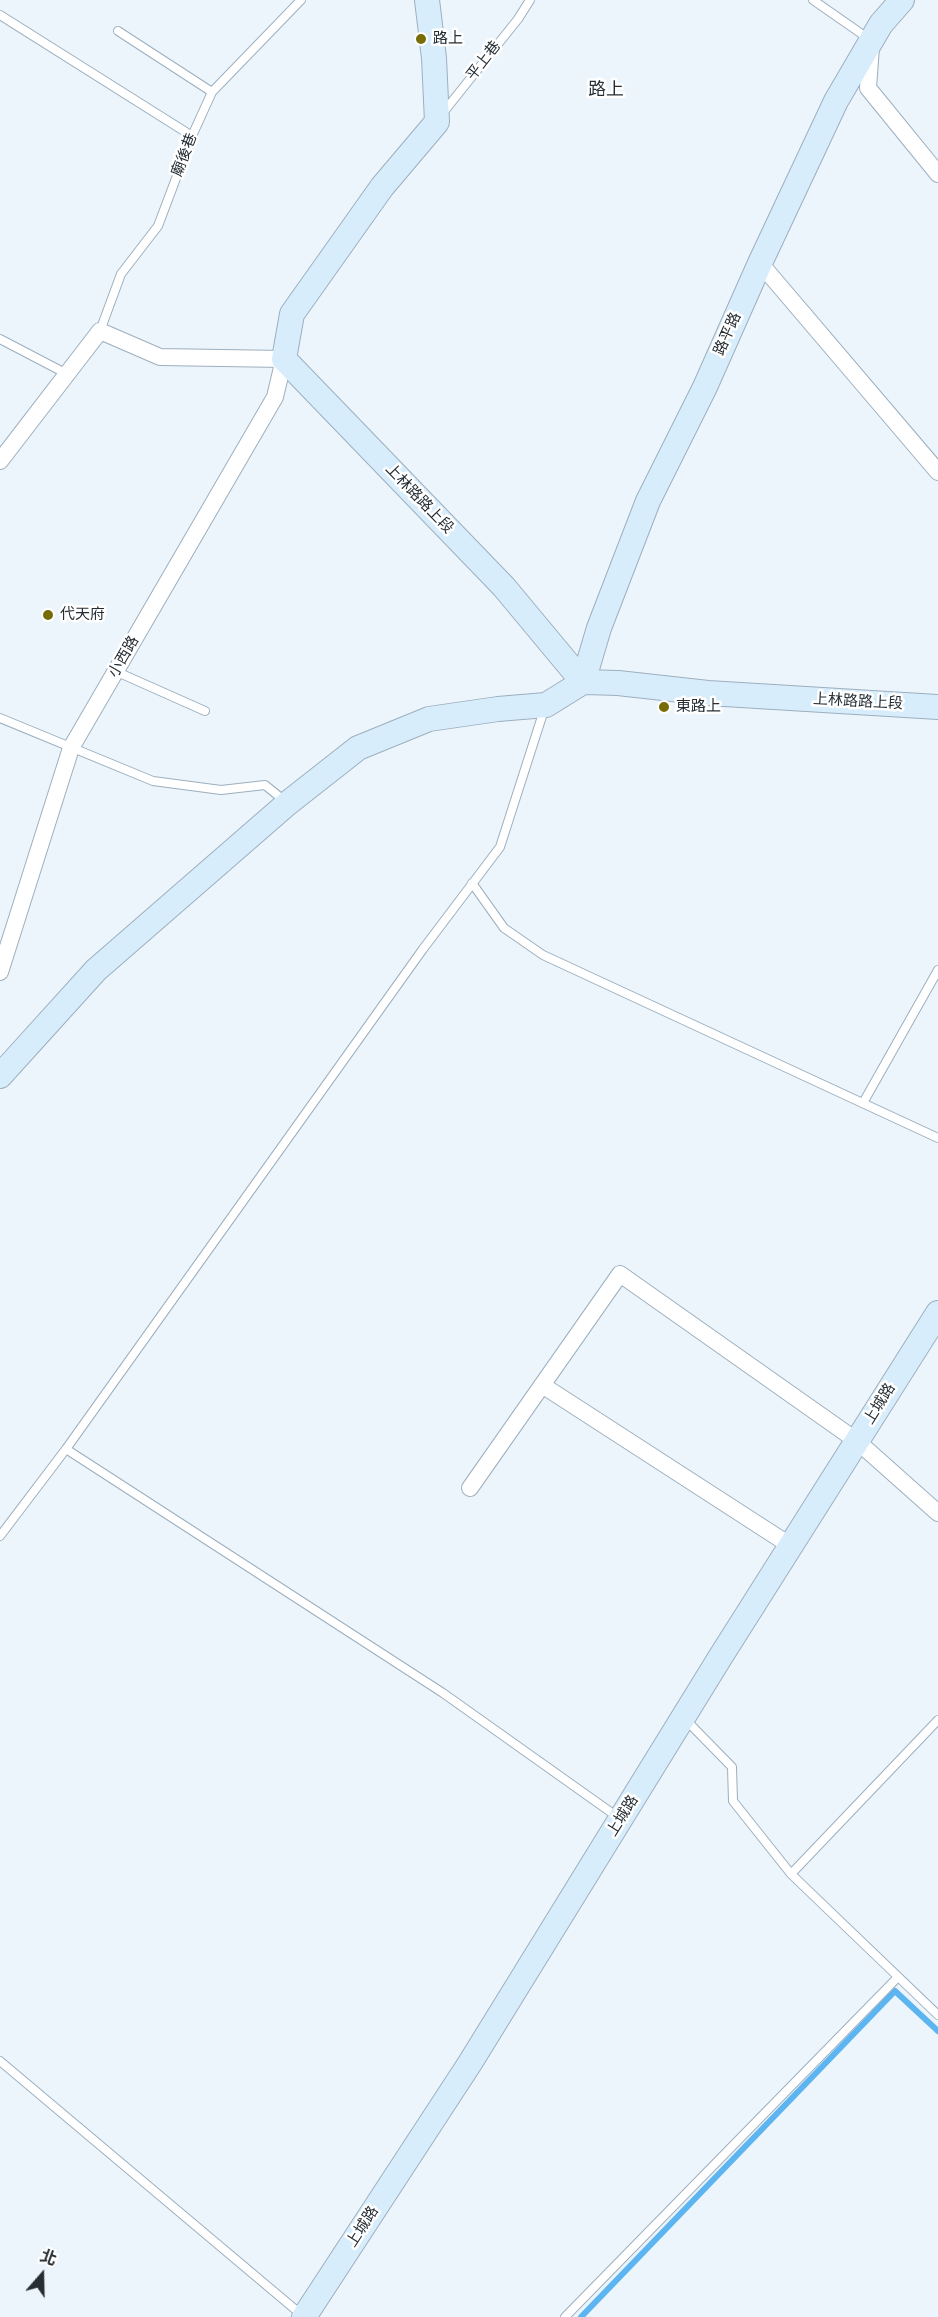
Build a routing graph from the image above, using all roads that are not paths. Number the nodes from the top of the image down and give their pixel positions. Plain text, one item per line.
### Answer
1 (301, 0) edge
2 (427, 0) edge
3 (530, 0) edge
4 (813, 0) edge
5 (902, 0) edge
6 (0, 15) edge
7 (118, 31) dead end
8 (871, 40) junction
9 (212, 92) junction
10 (436, 122) junction
11 (192, 136) junction
12 (938, 174) edge
13 (760, 263) junction
14 (100, 331) junction
15 (0, 339) edge
16 (284, 359) junction
17 (67, 374) junction
18 (0, 461) edge
19 (938, 472) edge
20 (115, 671) junction
21 (584, 682) junction
22 (546, 705) junction
23 (938, 706) edge
24 (205, 711) dead end
25 (0, 718) edge
26 (71, 748) junction
27 (288, 803) junction
28 (472, 883) junction
29 (938, 970) edge
30 (0, 972) edge
31 (0, 1076) edge
32 (863, 1103) junction
33 (938, 1138) edge
34 (938, 1312) edge
35 (542, 1385) junction
36 (857, 1441) junction
37 (66, 1449) junction
38 (470, 1488) dead end
39 (938, 1513) edge
40 (0, 1536) edge
41 (791, 1546) junction
42 (683, 1718) junction
43 (938, 1720) edge
44 (621, 1820) junction
45 (791, 1874) junction
46 (898, 1977) junction
47 (938, 2015) edge
48 (0, 2061) edge
49 (304, 2317) edge
50 (565, 2317) edge

1 - 9 lane, 廟後巷
2 - 10 street
3 - 10 lane, 平上巷
4 - 8 lane
5 - 8 street, 路平路
6 - 11 lane
7 - 9 lane
8 - 12 street
8 - 13 street, 路平路
9 - 11 lane, 廟後巷
10 - 16 street
11 - 14 lane, 廟後巷
13 - 19 street
13 - 21 street, 路平路
14 - 16 street
14 - 17 street
15 - 17 lane
16 - 20 street, 小西路
16 - 21 street, 上林路路上段
17 - 18 street
20 - 24 lane
20 - 26 street, 小西路
21 - 22 street
21 - 23 street, 上林路路上段
22 - 27 street
22 - 28 lane
25 - 26 lane
26 - 27 lane
26 - 30 street, 小西路
27 - 31 street
28 - 32 lane
28 - 37 lane
29 - 32 lane
32 - 33 lane
34 - 36 street, 上城路
35 - 36 street
35 - 38 street
35 - 41 street
36 - 39 street
36 - 41 street, 上城路
37 - 40 lane
37 - 44 lane
41 - 42 street, 上城路
42 - 44 street, 上城路
42 - 45 lane
43 - 45 lane
44 - 49 street, 上城路
45 - 46 lane
46 - 47 lane
46 - 50 lane
48 - 49 lane

